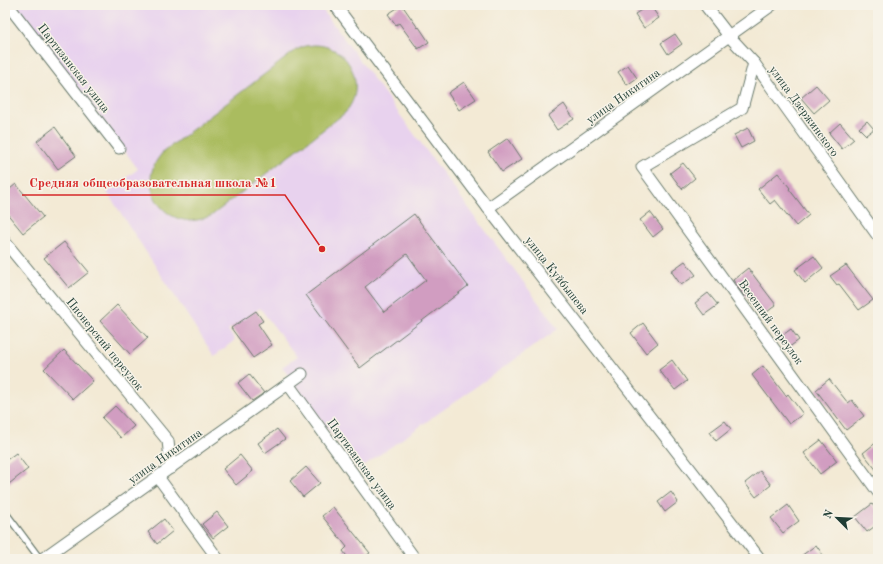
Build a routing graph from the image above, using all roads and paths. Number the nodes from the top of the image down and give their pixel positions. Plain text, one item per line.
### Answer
1 (8, 5) edge
2 (335, 5) edge
3 (705, 5) edge
4 (772, 5) edge
5 (729, 36) junction
6 (754, 63) junction
7 (119, 148) dead end
8 (488, 208) junction
9 (878, 236) edge
10 (5, 242) edge
11 (302, 374) dead end
12 (288, 384) junction
13 (171, 468) junction
14 (158, 477) junction
15 (878, 492) edge
16 (5, 512) edge
17 (41, 559) edge
18 (218, 559) edge
19 (414, 559) edge
20 (760, 559) edge

1 - 7 street, Партизанская улица
2 - 8 street, улица Куйбышева
3 - 5 street, улица Дзержинского
4 - 5 street, улица Никитина
5 - 6 street, улица Дзержинского
5 - 8 street, улица Никитина
6 - 9 street, улица Дзержинского
6 - 15 street, Весенний переулок
8 - 20 street, улица Куйбышева
10 - 13 street, Пионерский переулок
11 - 12 street, улица Никитина
12 - 13 street, улица Никитина
12 - 19 street, Партизанская улица
13 - 14 street, улица Никитина
14 - 17 street, улица Никитина
14 - 18 street
16 - 17 lane

